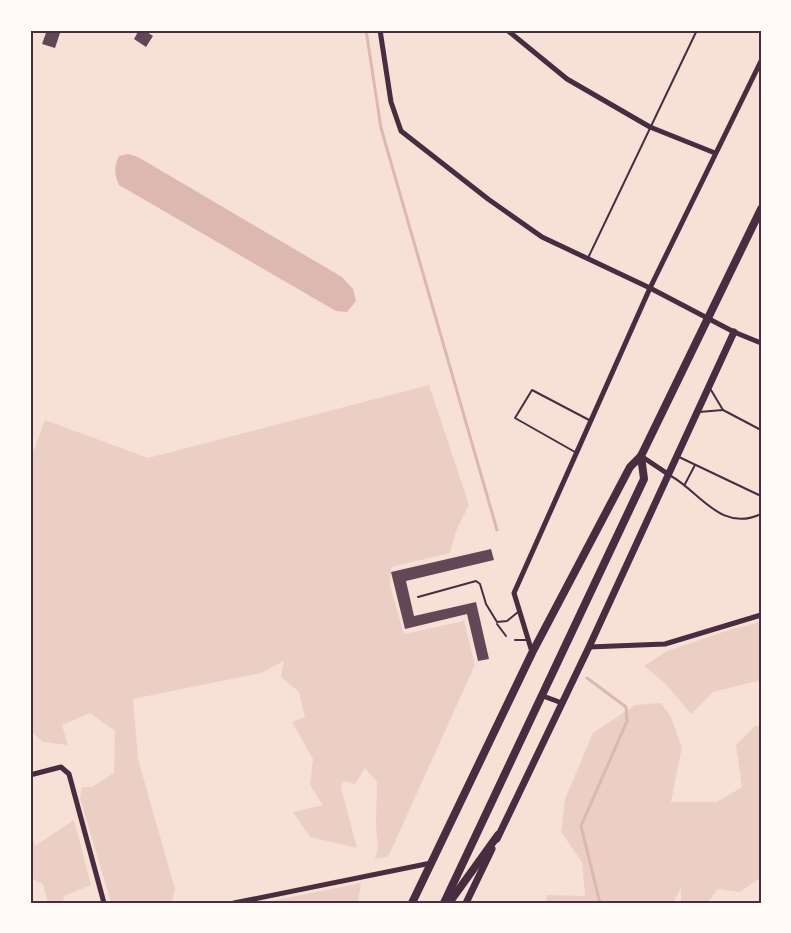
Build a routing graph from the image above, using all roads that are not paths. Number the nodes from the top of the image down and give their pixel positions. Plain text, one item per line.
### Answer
1 (380, 30) edge
2 (507, 30) edge
3 (697, 30) edge
4 (761, 61) edge
5 (650, 127) junction
6 (715, 153) junction
7 (761, 209) edge
8 (588, 258) junction
9 (650, 288) junction
10 (709, 319) junction
11 (734, 332) junction
12 (761, 343) edge
13 (709, 386) junction
14 (723, 410) junction
15 (697, 412) junction
16 (591, 421) junction
17 (761, 430) edge
18 (577, 453) junction
19 (642, 456) junction
20 (676, 456) junction
21 (695, 465) junction
22 (668, 474) junction
23 (685, 484) junction
24 (761, 496) edge
25 (761, 514) edge
26 (418, 597) dead end
27 (519, 612) junction
28 (761, 615) edge
29 (496, 622) junction
30 (506, 636) dead end
31 (515, 640) dead end
32 (528, 640) junction
33 (589, 646) junction
34 (532, 653) junction
35 (543, 696) junction
36 (562, 703) junction
37 (30, 776) edge
38 (498, 835) junction
39 (431, 863) junction
40 (104, 903) edge
41 (234, 903) edge
42 (412, 903) edge
43 (446, 903) edge
44 (466, 903) edge

1 - 8 street
2 - 5 street
3 - 5 lane
4 - 6 street
5 - 6 street
5 - 8 lane
6 - 9 street
7 - 10 main road
8 - 9 street
9 - 10 street
9 - 16 street
10 - 11 street
10 - 19 main road
11 - 12 street
11 - 13 street
13 - 14 lane
13 - 15 street
14 - 15 lane
14 - 17 lane
15 - 20 street
16 - 18 street
16 - 18 lane
18 - 27 street
19 - 22 street
19 - 34 main road
19 - 35 main road
20 - 21 lane
20 - 22 street
21 - 23 lane
21 - 24 lane
22 - 23 lane
22 - 33 street
23 - 25 lane
26 - 29 lane
27 - 29 lane
27 - 32 street
28 - 33 street
29 - 30 lane
31 - 32 lane
32 - 34 street
33 - 36 street
34 - 39 main road
35 - 36 street
35 - 43 main road
36 - 38 street
37 - 40 street
38 - 43 main road
38 - 44 street
39 - 41 street
39 - 42 main road

